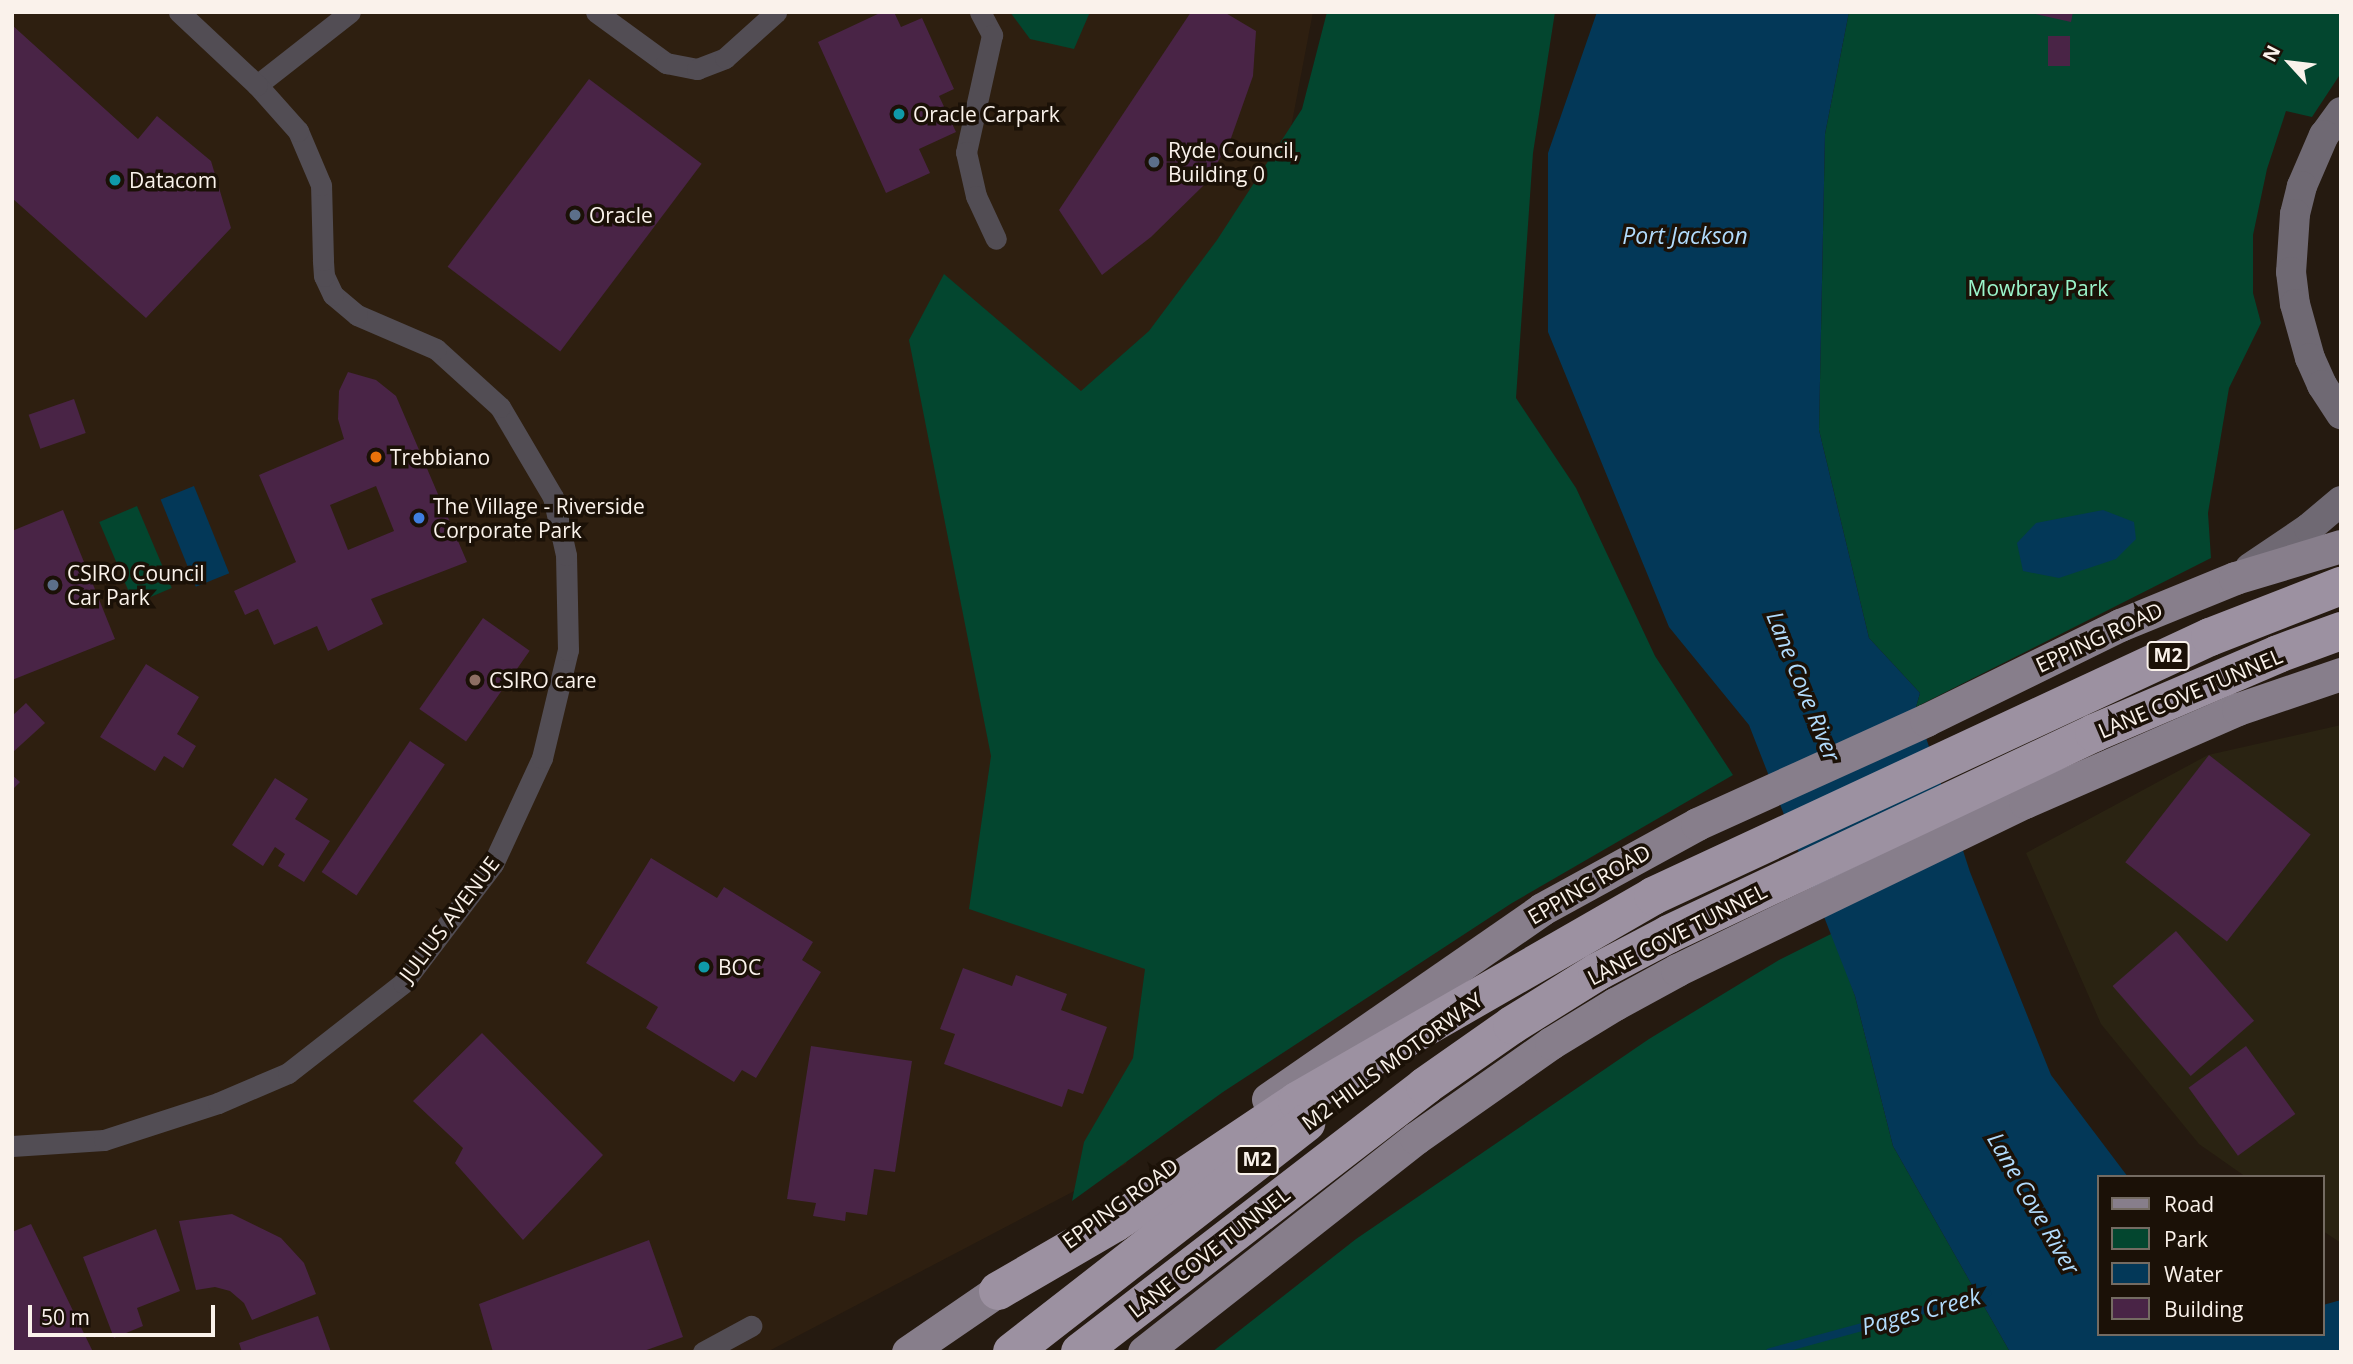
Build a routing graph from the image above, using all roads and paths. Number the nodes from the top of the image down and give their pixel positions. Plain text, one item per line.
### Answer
1 (179, 12) edge
2 (350, 12) edge
3 (596, 12) edge
4 (776, 12) edge
5 (980, 12) edge
6 (257, 85) junction
7 (2341, 112) edge
8 (996, 239) dead end
9 (2341, 414) edge
10 (2341, 501) edge
11 (2341, 546) edge
12 (2235, 578) junction
13 (2341, 586) edge
14 (2341, 632) edge
15 (2341, 674) edge
16 (2018, 788) junction
17 (1508, 978) junction
18 (12, 1146) edge
19 (998, 1291) junction
20 (751, 1326) dead end
21 (703, 1352) edge
22 (908, 1352) edge
23 (1012, 1352) edge
24 (1080, 1352) edge
25 (1144, 1352) edge

1 - 6 street, JULIUS AVENUE
2 - 6 street
3 - 4 street
5 - 8 street
6 - 18 street, JULIUS AVENUE
7 - 9 main road
10 - 12 main road
11 - 12 main road, EPPING ROAD
12 - 19 main road, EPPING ROAD
13 - 17 highway, LANE COVE TUNNEL / M2
14 - 16 highway, LANE COVE TUNNEL / M2
15 - 16 main road
16 - 24 highway, LANE COVE TUNNEL / M2
16 - 25 main road
17 - 19 highway, M2
17 - 23 highway, M2 HILLS MOTORWAY / M2
19 - 22 main road, EPPING ROAD
20 - 21 street

